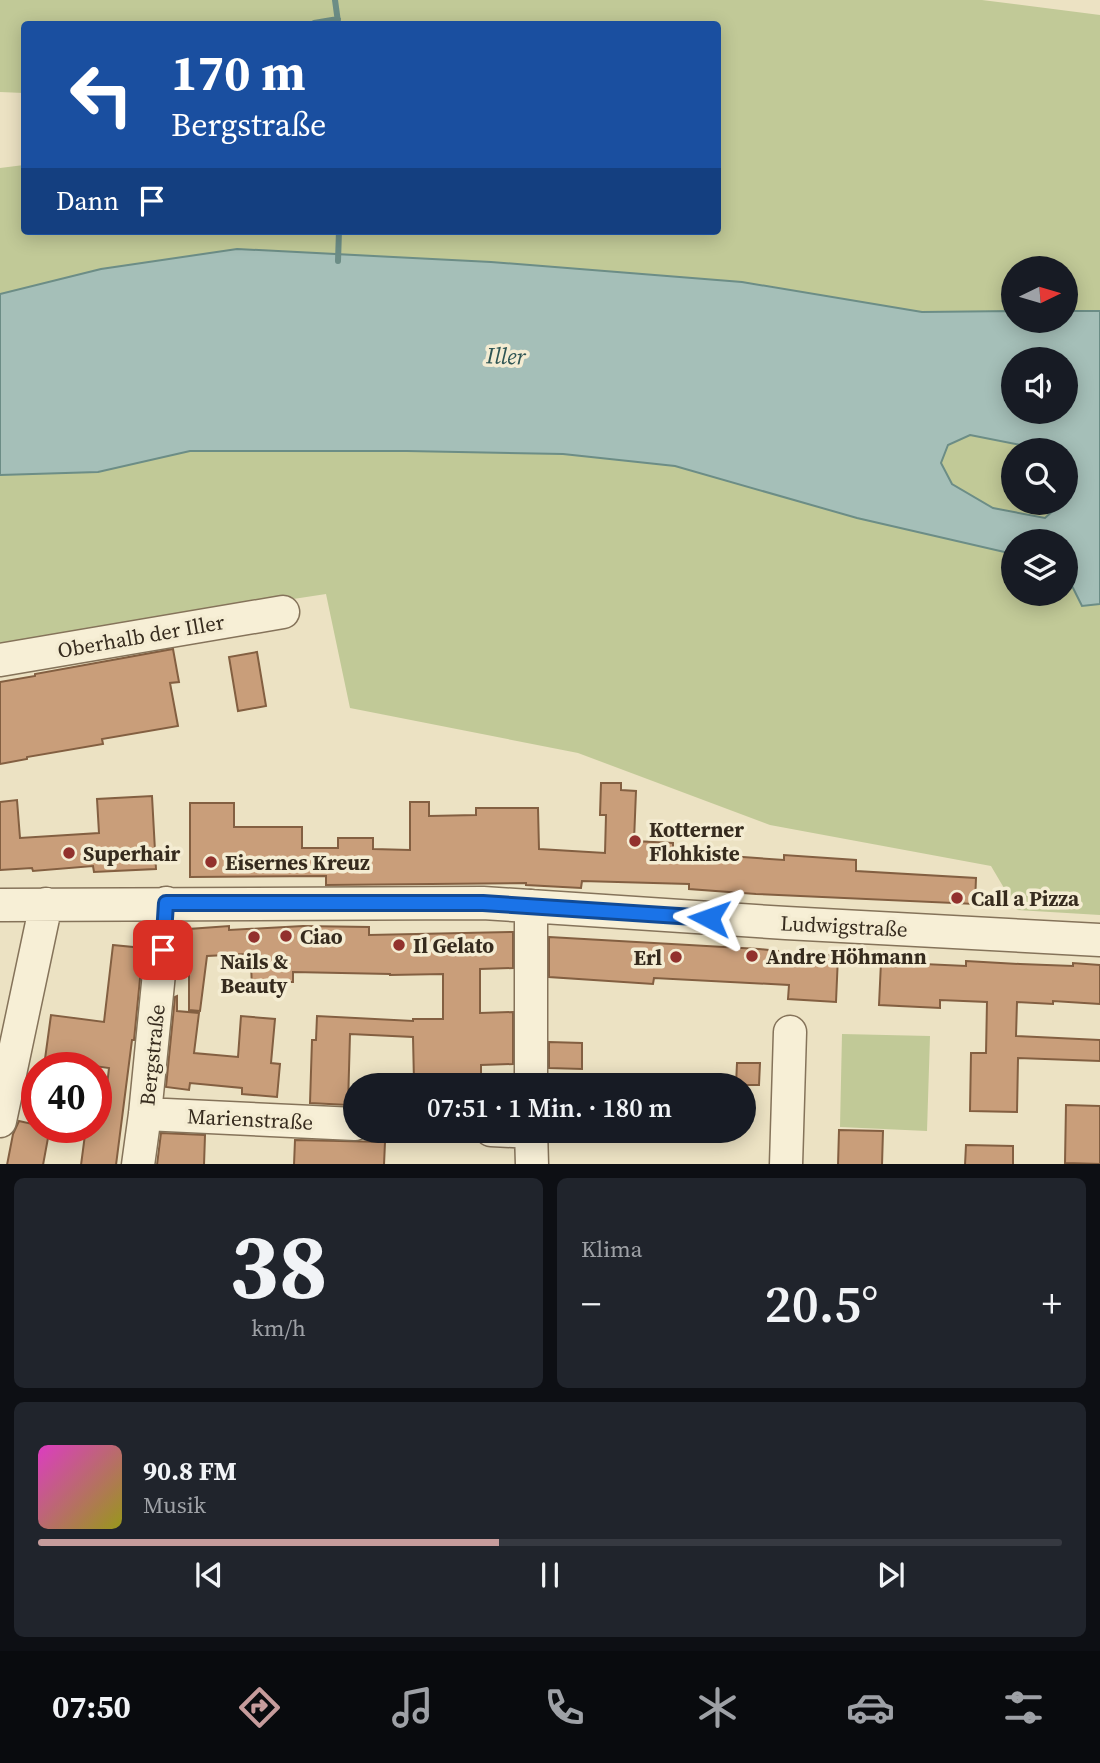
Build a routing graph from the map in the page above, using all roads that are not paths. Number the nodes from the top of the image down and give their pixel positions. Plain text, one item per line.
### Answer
1 (283, 612) dead end
2 (0, 660) edge
3 (166, 903) junction
4 (46, 904) junction
5 (0, 905) edge
6 (531, 906) junction
7 (1100, 940) edge
8 (790, 1031) dead end
9 (531, 1073) edge
10 (145, 1114) junction
11 (0, 1121) edge
12 (343, 1123) edge
13 (531, 1143) edge
14 (138, 1164) edge
15 (532, 1164) edge
16 (786, 1164) edge

1 - 2 street, Oberhalb der Iller
3 - 4 street, Ludwigstraße
3 - 6 street, Ludwigstraße
3 - 10 street, Bergstraße
4 - 5 street, Ludwigstraße
4 - 11 street
6 - 7 street, Ludwigstraße
6 - 9 street
8 - 16 street
10 - 12 street, Marienstraße
10 - 14 street, Bergstraße
13 - 15 street

